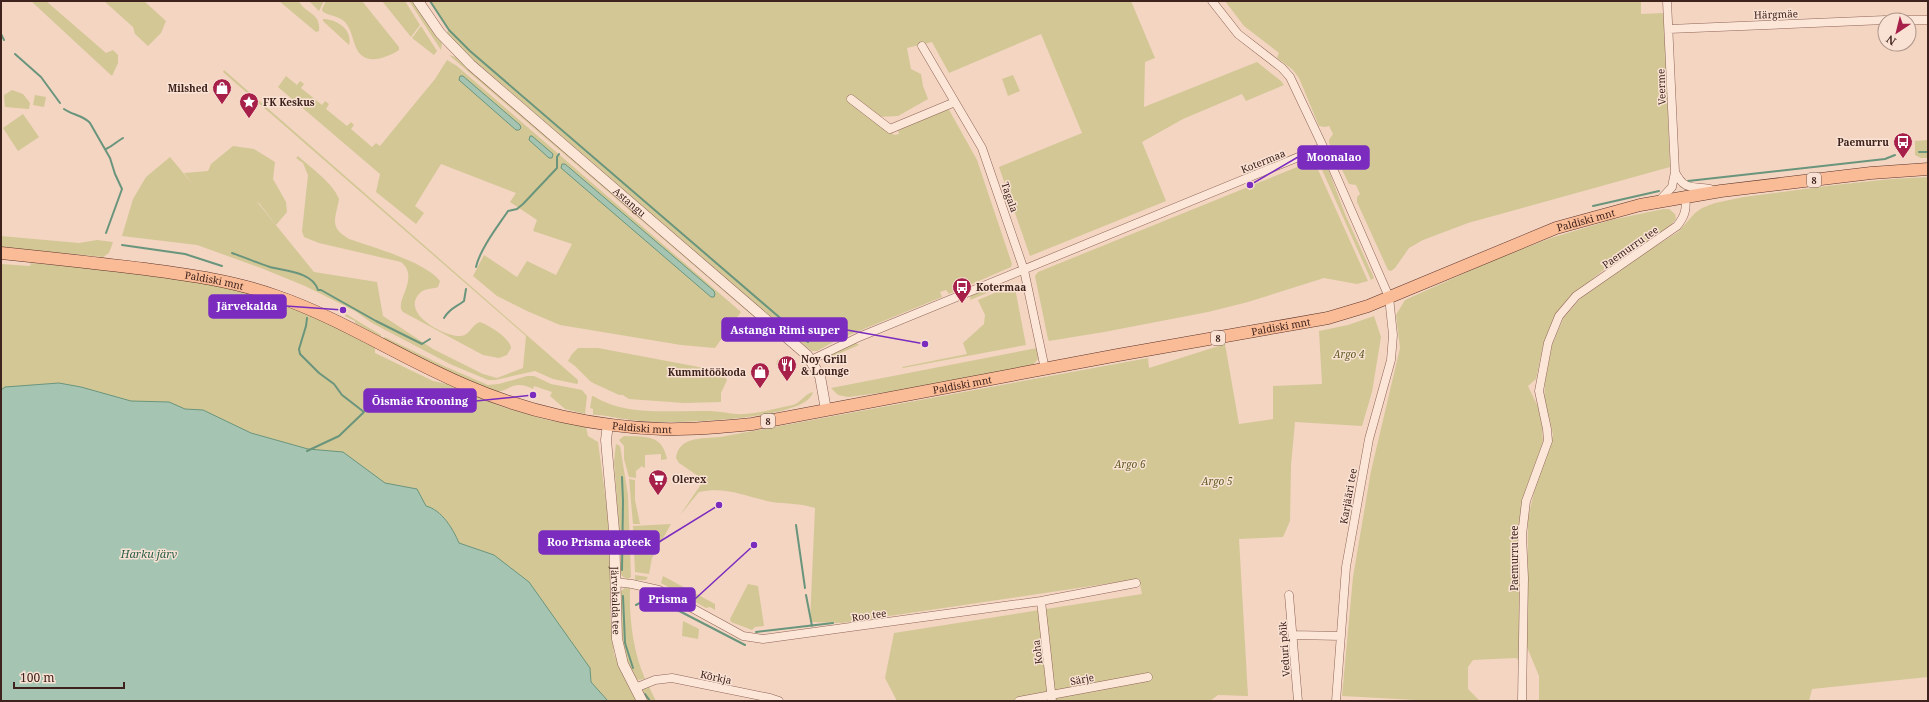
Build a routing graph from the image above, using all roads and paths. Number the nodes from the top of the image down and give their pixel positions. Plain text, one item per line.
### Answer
1 (418, 1) edge
2 (1212, 1) edge
3 (1667, 1) edge
4 (1928, 14) edge
5 (1917, 17) edge
6 (1917, 19) edge
7 (1877, 20) edge
8 (1928, 20) edge
9 (1669, 29) junction
10 (922, 46) dead end
11 (851, 99) dead end
12 (955, 102) junction
13 (1323, 148) junction
14 (1928, 169) edge
15 (1675, 172) junction
16 (1721, 191) junction
17 (1685, 196) junction
18 (1658, 202) junction
19 (1, 253) edge
20 (1024, 270) junction
21 (1389, 297) junction
22 (811, 360) junction
23 (1045, 369) junction
24 (826, 410) junction
25 (608, 424) junction
26 (615, 582) junction
27 (1136, 583) dead end
28 (1289, 595) dead end
29 (1041, 601) junction
30 (1293, 635) junction
31 (1341, 636) junction
32 (1148, 677) dead end
33 (635, 688) junction
34 (1052, 698) edge
35 (642, 701) edge
36 (779, 701) edge
37 (1019, 701) edge
38 (1298, 701) edge
39 (1336, 701) edge
40 (1522, 701) edge

1 - 22 street, Astangu
2 - 13 street, Karjääri tee
3 - 9 street, Veerme
4 - 5 street
6 - 8 street
7 - 9 street, Härgmäe
9 - 15 street, Veerme
10 - 12 street, Tagala
11 - 12 street
12 - 20 street, Tagala
13 - 20 street, Kotermaa
13 - 21 street, Karjääri tee
14 - 16 main road, Paldiski mnt / 8
15 - 16 street
15 - 18 street, Veerme
16 - 17 main road, Paldiski mnt / 8
17 - 18 main road, Paldiski mnt / 8
17 - 40 street, Paemurru tee
18 - 21 main road, Paldiski mnt / 8
19 - 25 main road, Paldiski mnt / 8
20 - 22 street, Kotermaa
20 - 23 street, Tagala
21 - 23 main road, Paldiski mnt / 8
21 - 31 street, Karjääri tee
22 - 24 street, Astangu
23 - 24 main road, Paldiski mnt / 8
24 - 25 main road, Paldiski mnt / 8
25 - 26 street, Järvekalda tee
26 - 29 street, Roo tee
26 - 33 street, Järvekalda tee
27 - 29 street, Roo tee
28 - 30 street, Veduri põik
29 - 34 street, Koha
30 - 31 street
30 - 38 street, Veduri põik
31 - 39 street, Karjääri tee
32 - 34 street, Särje
33 - 35 street, Järvekalda tee
33 - 36 street, Kõrkja
34 - 37 street, Särje

